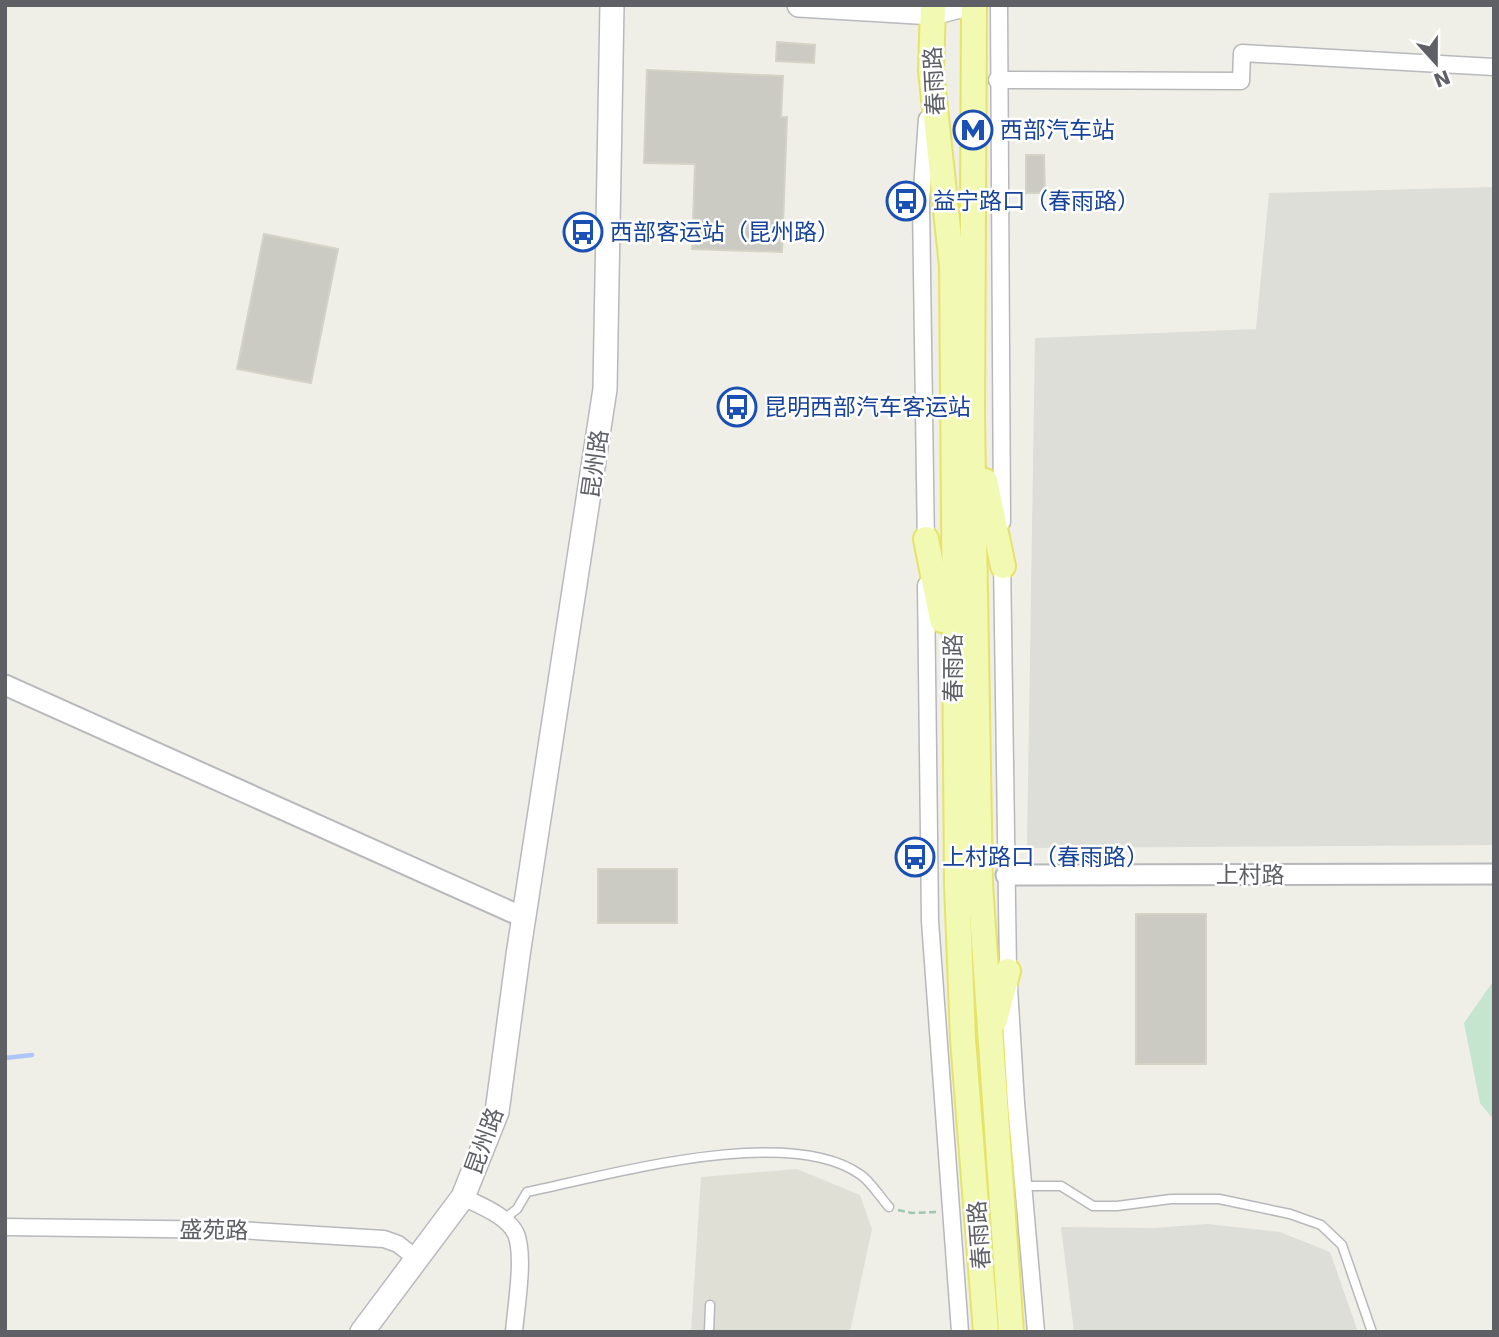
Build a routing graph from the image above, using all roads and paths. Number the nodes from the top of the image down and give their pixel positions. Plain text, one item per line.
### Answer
1 (612, 5) edge
2 (799, 5) edge
3 (964, 5) edge
4 (974, 5) edge
5 (999, 5) edge
6 (933, 9) edge
7 (1494, 67) edge
8 (931, 71) junction
9 (997, 80) junction
10 (972, 418) junction
11 (926, 539) junction
12 (1003, 566) junction
13 (953, 675) junction
14 (5, 685) edge
15 (1494, 874) edge
16 (1006, 875) junction
17 (525, 918) junction
18 (1009, 971) junction
19 (989, 1041) junction
20 (1024, 1186) junction
21 (468, 1200) junction
22 (889, 1207) joint
23 (950, 1212) junction
24 (504, 1219) junction
25 (5, 1227) edge
26 (1005, 1254) junction
27 (417, 1259) junction
28 (710, 1305) dead end
29 (985, 1326) edge
30 (362, 1332) edge
31 (380, 1332) edge
32 (514, 1332) edge
33 (709, 1332) edge
34 (960, 1332) edge
35 (1011, 1332) edge
36 (1025, 1332) edge
37 (1036, 1332) edge
38 (1372, 1332) edge

1 - 17 main road, 昆州路
2 - 6 main road
3 - 6 main road
4 - 10 main road, 春雨路
5 - 9 street
6 - 8 main road, 春雨路
7 - 9 street
8 - 11 street
8 - 13 main road, 春雨路
9 - 12 street
10 - 12 main road
10 - 19 main road, 春雨路
11 - 13 main road
11 - 23 street
12 - 16 street
13 - 29 main road, 春雨路
14 - 17 street
15 - 16 street, 上村路
16 - 18 street
17 - 21 main road, 昆州路
18 - 19 main road
18 - 20 street
19 - 26 main road, 春雨路
20 - 37 street
20 - 38 lane
21 - 24 street
21 - 27 main road, 昆州路
21 - 31 main road, 昆州路
22 - 23 path
22 - 24 lane
23 - 34 street
24 - 32 street
25 - 27 street, 盛苑路
26 - 35 main road, 春雨路
26 - 36 main road
27 - 30 main road, 昆州路
28 - 33 lane

